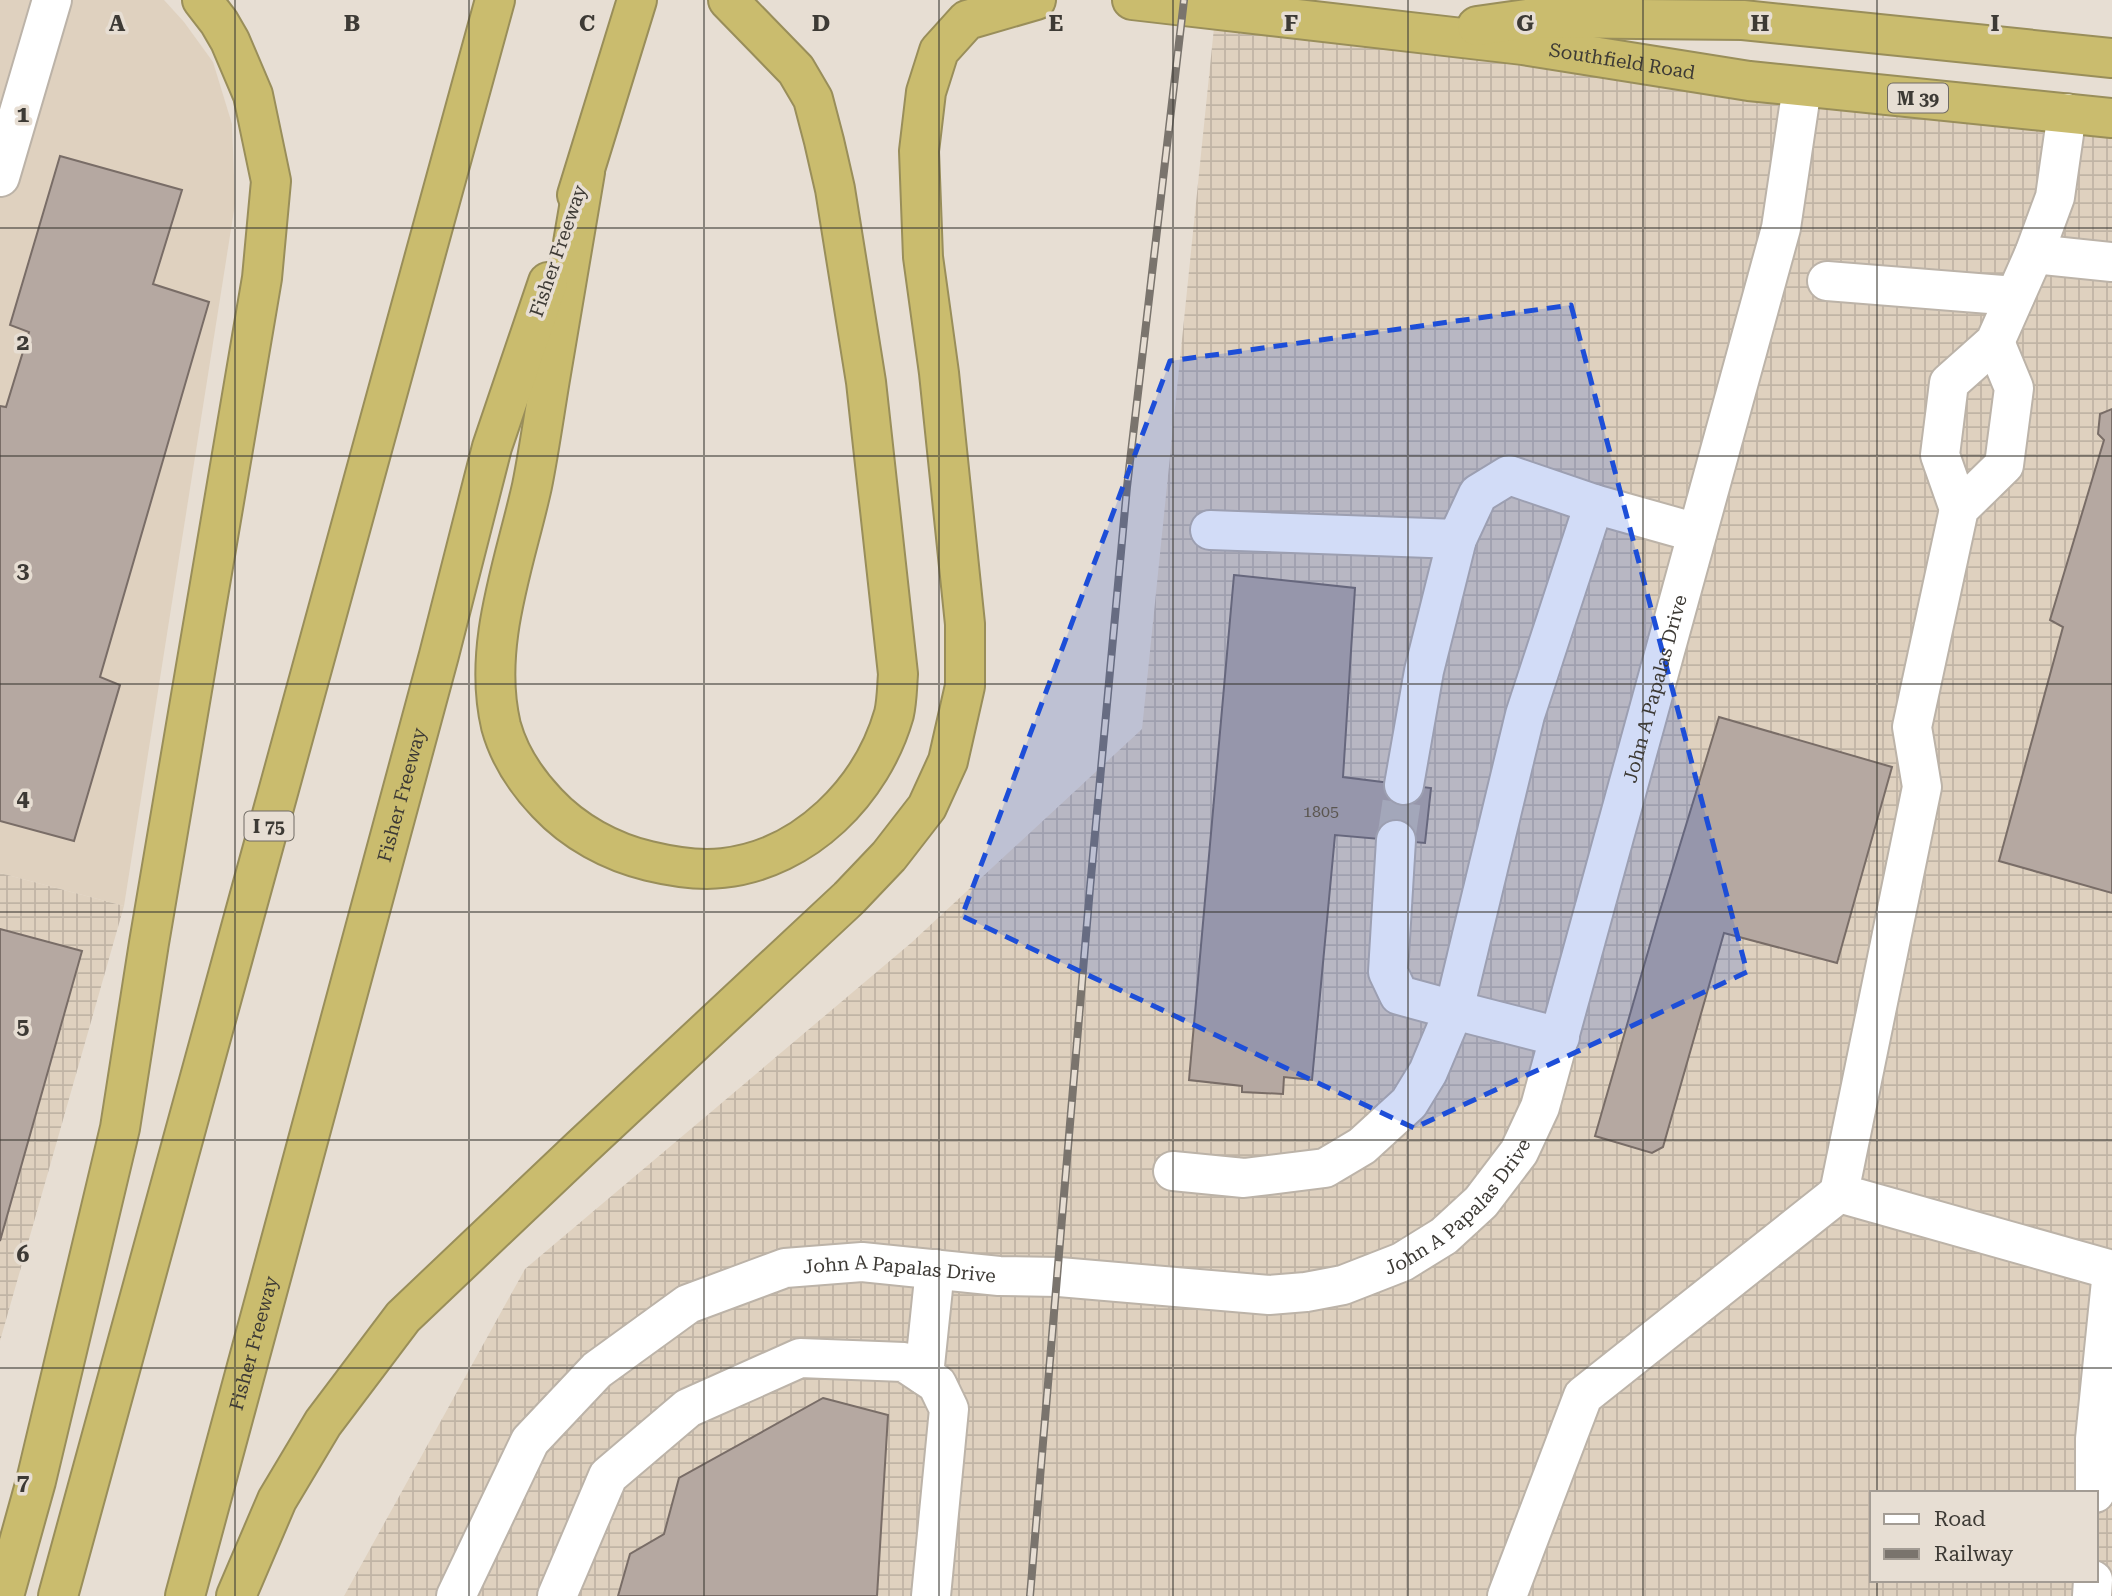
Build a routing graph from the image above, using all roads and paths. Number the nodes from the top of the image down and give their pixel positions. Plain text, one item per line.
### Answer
1 (52, 0) edge
2 (202, 0) edge
3 (495, 0) edge
4 (637, 0) edge
5 (728, 0) edge
6 (1036, 0) edge
7 (1132, 0) edge
8 (1423, 33) junction
9 (2112, 58) edge
10 (1802, 87) junction
11 (2067, 113) junction
12 (2112, 118) edge
13 (585, 172) junction
14 (0, 177) edge
15 (2034, 254) junction
16 (2112, 262) edge
17 (1827, 281) dead end
18 (2015, 296) junction
19 (1995, 342) junction
20 (1594, 504) junction
21 (1959, 509) junction
22 (1210, 530) dead end
23 (1697, 533) junction
24 (1457, 540) junction
25 (1404, 785) tunnel mouth
26 (1395, 840) tunnel mouth
27 (1454, 1010) junction
28 (1560, 1037) junction
29 (1173, 1171) dead end
30 (1839, 1193) junction
31 (934, 1269) junction
32 (2112, 1271) edge
33 (924, 1375) junction
34 (2095, 1491) edge
35 (1514, 1595) edge
36 (4, 1596) edge
37 (58, 1596) edge
38 (185, 1596) edge
39 (236, 1596) edge
40 (456, 1596) edge
41 (557, 1596) edge
42 (931, 1596) edge

1 - 14 street
2 - 36 highway
3 - 37 highway, I 75
4 - 13 highway, Fisher Freeway
5 - 13 highway
6 - 39 highway
7 - 8 highway, Southfield Road / M 39
8 - 9 highway
8 - 10 highway, Southfield Road / M 39
10 - 11 highway, Southfield Road / M 39
10 - 23 street, John A Papalas Drive
11 - 12 highway, Southfield Road / M 39
11 - 15 street
13 - 38 highway, Fisher Freeway
15 - 16 street
15 - 18 street
17 - 18 street
18 - 19 street
19 - 21 street
19 - 21 street
20 - 23 street
20 - 24 street
20 - 27 street
21 - 30 street
22 - 24 street
23 - 28 street, John A Papalas Drive
24 - 25 street
26 - 27 street
27 - 28 street
27 - 29 street
28 - 31 street, John A Papalas Drive
30 - 32 street
30 - 35 street
31 - 33 street
31 - 40 street, John A Papalas Drive
32 - 34 street
33 - 41 street
33 - 42 street

